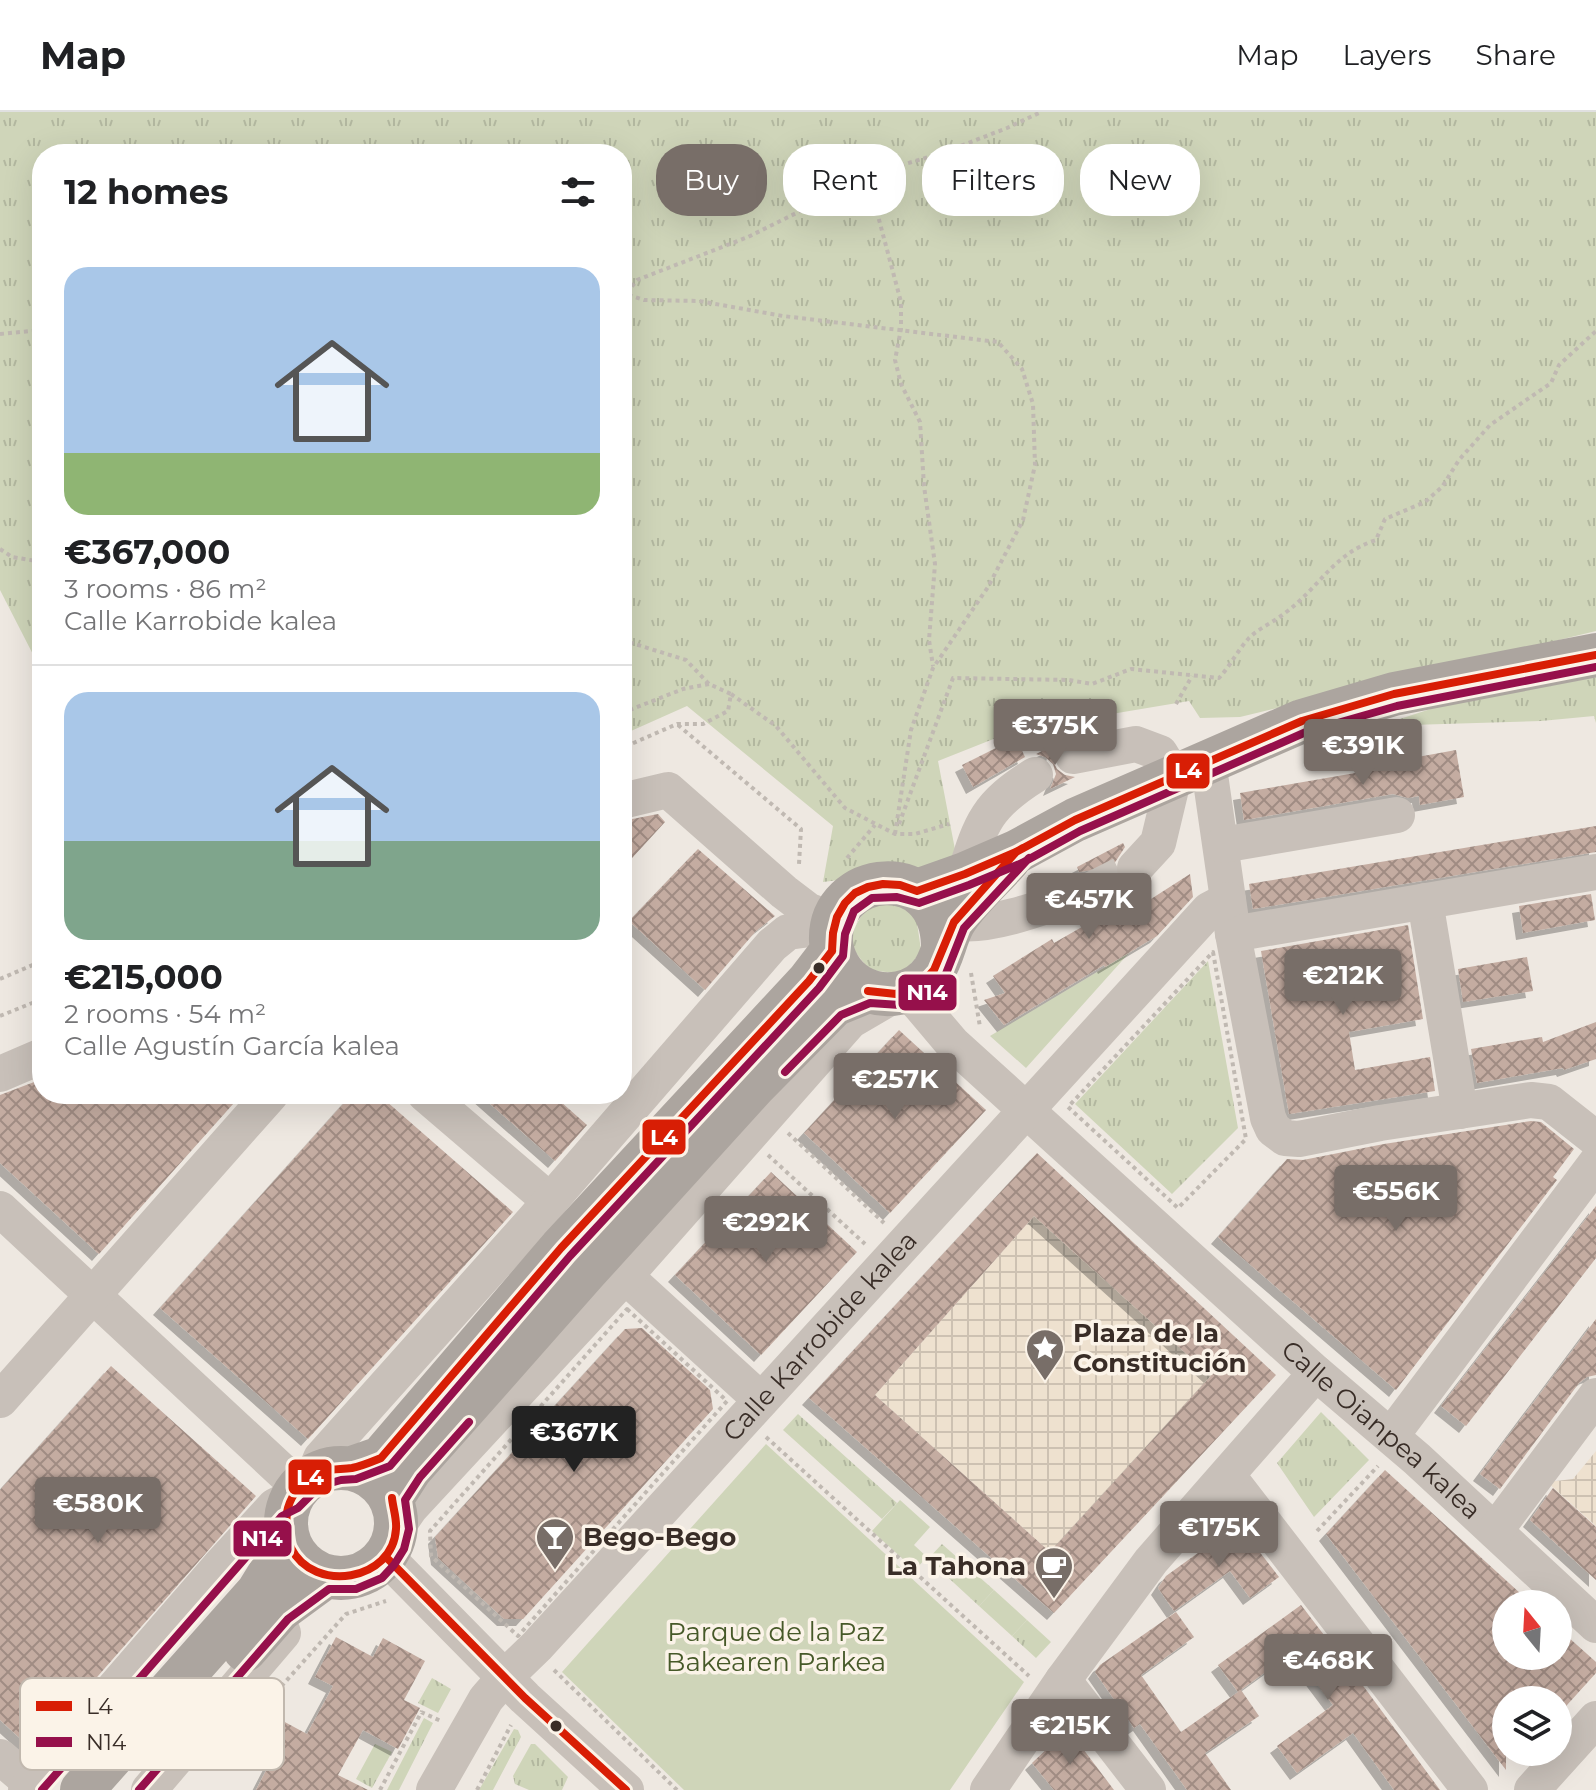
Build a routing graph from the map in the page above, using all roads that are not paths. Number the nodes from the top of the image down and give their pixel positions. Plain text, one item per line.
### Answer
1 (1596, 655) edge
2 (1073, 756) dead end
3 (1191, 769) junction
4 (1035, 775) dead end
5 (632, 799) edge
6 (1397, 815) dead end
7 (1222, 845) junction
8 (1016, 852) junction
9 (1135, 868) tunnel mouth
10 (1596, 872) edge
11 (965, 874) junction
12 (917, 891) junction
13 (1089, 891) tunnel mouth
14 (1425, 901) junction
15 (1231, 917) junction
16 (833, 932) junction
17 (952, 946) junction
18 (891, 992) junction
19 (966, 1036) junction
20 (32, 1060) edge
21 (0, 1074) edge
22 (262, 1104) edge
23 (437, 1104) edge
24 (1026, 1110) junction
25 (1460, 1111) junction
26 (1596, 1144) edge
27 (550, 1201) junction
28 (0, 1209) edge
29 (625, 1276) junction
30 (92, 1295) junction
31 (1316, 1373) junction
32 (1596, 1396) edge
33 (0, 1400) edge
34 (761, 1400) junction
35 (1386, 1449) junction
36 (1228, 1476) junction
37 (314, 1482) junction
38 (1495, 1531) junction
39 (289, 1542) junction
40 (392, 1545) junction
41 (334, 1578) junction
42 (1596, 1625) edge
43 (506, 1676) junction
44 (123, 1678) edge
45 (182, 1678) edge
46 (221, 1678) edge
47 (245, 1678) edge
48 (1050, 1682) junction
49 (1596, 1719) edge
50 (0, 1757) edge
51 (44, 1770) edge
52 (100, 1770) edge
53 (140, 1770) edge
54 (166, 1770) edge
55 (29, 1787) edge
56 (82, 1790) edge
57 (123, 1790) edge
58 (149, 1790) edge
59 (434, 1790) edge
60 (626, 1790) edge
61 (988, 1790) edge
62 (1148, 1790) edge
63 (1470, 1790) edge
64 (1532, 1790) edge

1 - 3 main road
2 - 3 street
3 - 7 street
3 - 8 main road
3 - 9 street
4 - 11 street
5 - 16 street
6 - 7 street
7 - 15 street
8 - 11 main road
8 - 17 main road
10 - 14 street
11 - 12 main road
12 - 16 main road
12 - 17 main road
13 - 17 street
14 - 15 street
14 - 25 street
15 - 24 street, Calle Karrobide kalea
15 - 25 street
16 - 18 main road
16 - 27 street
16 - 37 main road
17 - 18 main road
17 - 19 street
18 - 19 street, Calle Oianpea kalea
18 - 29 street
18 - 40 main road
19 - 24 street, Calle Oianpea kalea
20 - 21 street
22 - 30 street
23 - 27 street
24 - 31 street, Calle Oianpea kalea
24 - 34 street, Calle Karrobide kalea
25 - 26 street
26 - 35 street
27 - 37 street
28 - 30 street
29 - 34 street
29 - 40 street
30 - 33 street
30 - 37 street
31 - 35 street, Calle Oianpea kalea
31 - 36 street
32 - 38 street
34 - 43 street, Calle Karrobide kalea
35 - 38 street, Calle Oianpea kalea
36 - 48 street
36 - 63 street
37 - 39 main road
37 - 40 main road
37 - 44 street
38 - 42 street, Calle Oianpea kalea
39 - 41 main road
39 - 45 main road
40 - 41 main road
40 - 43 street
41 - 46 main road
41 - 47 street
43 - 59 street, Calle Karrobide kalea
43 - 60 street
48 - 61 street
48 - 62 street
49 - 64 street
50 - 55 street
51 - 55 street
52 - 56 main road
53 - 57 main road
54 - 58 street

